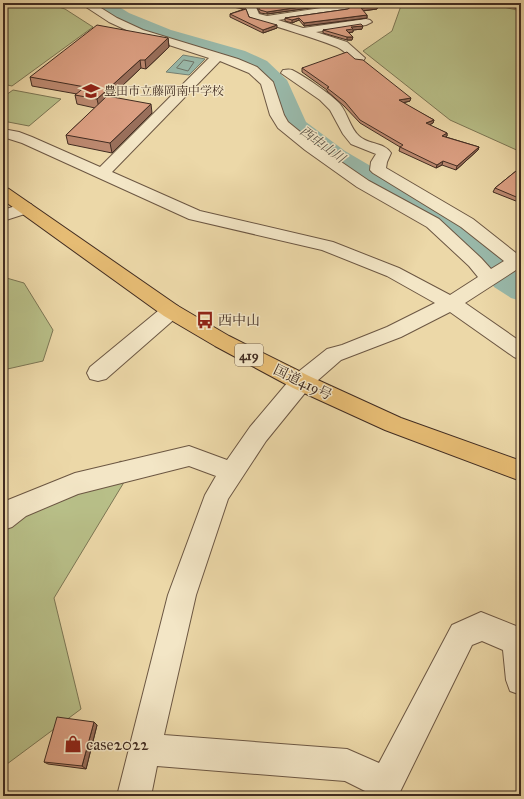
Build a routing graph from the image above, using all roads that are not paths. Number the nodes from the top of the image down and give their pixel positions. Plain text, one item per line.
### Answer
1 (85, 3) edge
2 (507, 3) edge
3 (252, 4) edge
4 (521, 6) edge
5 (348, 7) edge
6 (264, 20) junction
7 (366, 22) dead end
8 (302, 31) junction
9 (217, 57) junction
10 (359, 58) edge
11 (269, 82) junction
12 (3, 133) edge
13 (102, 174) junction
14 (3, 193) edge
15 (25, 208) junction
16 (3, 216) edge
17 (518, 264) edge
18 (492, 276) junction
19 (451, 303) junction
20 (170, 312) junction
21 (521, 352) edge
22 (98, 373) dead end
23 (301, 382) junction
24 (521, 471) edge
25 (233, 472) junction
26 (8, 510) edge
27 (519, 642) edge
28 (521, 680) edge
29 (145, 748) junction
30 (383, 790) edge
31 (134, 796) edge

1 - 9 street
2 - 4 street
3 - 6 street
5 - 6 street
6 - 8 street
7 - 8 street
8 - 10 street
9 - 11 street
9 - 13 street
11 - 17 street
11 - 18 street
12 - 13 street
13 - 19 street
14 - 15 highway, 国道419号 / 419
15 - 16 street
15 - 20 highway, 国道419号 / 419
17 - 18 street
18 - 19 street
19 - 21 street
19 - 23 street
20 - 22 street
20 - 23 highway, 国道419号 / 419
23 - 24 highway, 国道419号 / 419
23 - 25 street
25 - 26 street
25 - 29 street
27 - 28 street
27 - 30 street
29 - 30 street
29 - 31 street

